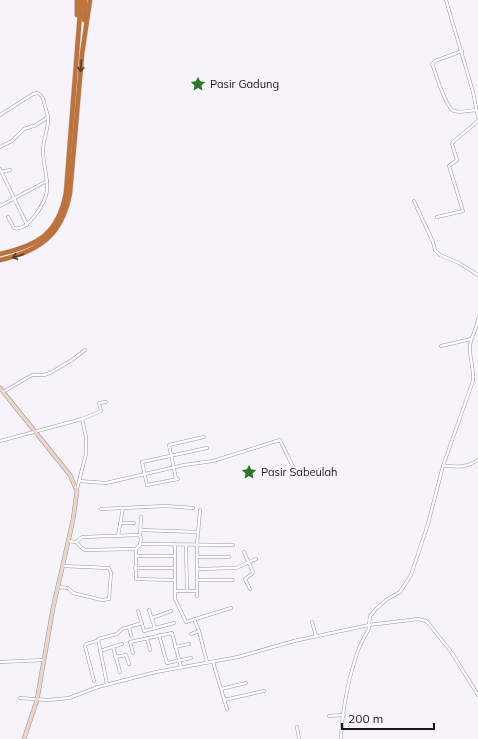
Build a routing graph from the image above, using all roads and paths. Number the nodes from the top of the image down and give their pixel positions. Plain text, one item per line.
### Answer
1 (77, 0) edge
2 (81, 0) edge
3 (85, 0) edge
4 (90, 0) edge
5 (446, 0) edge
6 (462, 51) junction
7 (79, 53) junction
8 (476, 110) junction
9 (0, 115) edge
10 (478, 116) edge
11 (48, 117) junction
12 (478, 121) edge
13 (0, 147) edge
14 (1, 170) edge
15 (10, 170) dead end
16 (47, 181) junction
17 (14, 198) junction
18 (414, 201) dead end
19 (0, 206) edge
20 (8, 217) dead end
21 (437, 217) dead end
22 (27, 225) junction
23 (0, 254) edge
24 (0, 260) edge
25 (478, 275) edge
26 (478, 319) edge
27 (478, 327) edge
28 (471, 339) junction
29 (441, 346) dead end
30 (85, 350) dead end
31 (0, 388) edge
32 (4, 392) junction
33 (106, 402) dead end
34 (82, 419) junction
35 (35, 432) junction
36 (204, 437) dead end
37 (0, 441) edge
38 (207, 448) dead end
39 (171, 456) junction
40 (478, 460) edge
41 (443, 466) junction
42 (174, 468) junction
43 (323, 469) dead end
44 (144, 474) junction
45 (79, 481) junction
46 (77, 491) junction
47 (123, 508) junction
48 (193, 508) dead end
49 (101, 509) dead end
50 (200, 510) dead end
51 (141, 517) dead end
52 (120, 523) junction
53 (134, 524) dead end
54 (141, 530) junction
55 (198, 532) junction
56 (118, 536) junction
57 (140, 536) junction
58 (68, 541) junction
59 (76, 542) junction
60 (140, 544) junction
61 (175, 544) junction
62 (186, 545) junction
63 (197, 545) junction
64 (233, 545) dead end
65 (136, 549) junction
66 (244, 552) dead end
67 (136, 556) junction
68 (175, 556) junction
69 (197, 557) junction
70 (229, 557) dead end
71 (256, 559) dead end
72 (249, 563) junction
73 (62, 566) junction
74 (135, 568) junction
75 (175, 568) junction
76 (197, 569) junction
77 (175, 580) junction
78 (197, 580) junction
79 (233, 580) dead end
80 (58, 587) junction
81 (250, 589) dead end
82 (176, 591) junction
83 (187, 591) junction
84 (197, 591) junction
85 (197, 596) dead end
86 (231, 608) dead end
87 (149, 610) dead end
88 (138, 611) dead end
89 (171, 611) dead end
90 (152, 618) junction
91 (194, 619) junction
92 (312, 622) dead end
93 (142, 623) junction
94 (174, 623) dead end
95 (369, 625) junction
96 (129, 627) junction
97 (155, 628) junction
98 (199, 631) junction
99 (191, 634) dead end
100 (131, 635) dead end
101 (159, 635) junction
102 (316, 636) junction
103 (147, 638) junction
104 (97, 641) junction
105 (122, 644) dead end
106 (189, 644) dead end
107 (112, 647) junction
108 (176, 647) junction
109 (100, 650) junction
110 (150, 650) dead end
111 (133, 653) dead end
112 (115, 657) junction
113 (191, 658) dead end
114 (45, 660) junction
115 (179, 660) junction
116 (0, 662) edge
117 (208, 662) junction
118 (213, 662) junction
119 (129, 664) dead end
120 (181, 667) junction
121 (120, 672) dead end
122 (94, 681) dead end
123 (246, 683) dead end
124 (107, 684) junction
125 (221, 689) junction
126 (264, 691) dead end
127 (478, 695) edge
128 (20, 698) dead end
129 (37, 700) junction
130 (224, 700) junction
131 (227, 709) dead end
132 (344, 714) junction
133 (329, 716) dead end
134 (297, 727) dead end
135 (24, 739) edge
136 (299, 739) edge
137 (341, 739) edge

1 - 7 highway
2 - 7 highway
3 - 7 highway
4 - 7 highway
5 - 6 street
6 - 8 street
6 - 8 street
7 - 23 highway
7 -> 24 highway
8 - 10 street
9 - 11 street
11 - 13 street
11 - 16 street
12 - 21 street
14 - 15 street
14 - 17 street
16 - 17 street
16 - 22 street
17 - 19 street
17 - 22 street
18 - 25 street
20 - 22 street
26 - 27 street
27 - 28 street
28 - 29 street
28 - 41 street
30 - 32 street
31 - 32 street
32 - 35 street
33 - 34 street
34 - 35 street
34 - 45 street
35 - 37 street
35 - 46 street
36 - 39 street
38 - 39 street
39 - 42 street
39 - 44 street
40 - 41 street
41 - 95 street
42 - 43 street
42 - 44 street
42 - 44 street
44 - 45 street
45 - 46 street
46 - 58 street
47 - 48 street
47 - 49 street
47 - 52 street
50 - 55 street
51 - 54 street
52 - 53 street
52 - 56 street
54 - 55 street
54 - 57 street
55 - 63 street
56 - 57 street
56 - 59 street
57 - 60 street
58 - 59 street
58 - 73 street
59 - 65 street
60 - 61 street
60 - 65 street
61 - 62 street
61 - 68 street
62 - 63 street
62 - 83 street
63 - 64 street
63 - 69 street
65 - 67 street
66 - 72 street
67 - 68 street
67 - 74 street
68 - 75 street
69 - 70 street
69 - 76 street
71 - 72 street
72 - 76 street
72 - 81 street
73 - 80 street
73 - 80 street
74 - 75 street
74 - 77 street
75 - 77 street
76 - 78 street
77 - 82 street
78 - 79 street
78 - 84 street
80 - 114 street
82 - 83 street
82 - 91 street
83 - 84 street
84 - 85 street
86 - 91 street
87 - 90 street
88 - 93 street
89 - 90 street
90 - 97 street
91 - 98 street
92 - 102 street
93 - 96 street
93 - 97 street
94 - 97 street
95 - 102 street
95 - 127 street
95 - 132 street
96 - 100 street
96 - 104 street
98 - 99 street
98 - 117 street
101 - 103 street
101 - 108 street
101 - 115 street
102 - 118 street
103 - 110 street
103 - 111 street
104 - 109 street
104 - 122 street
105 - 107 street
106 - 108 street
107 - 109 street
107 - 112 street
108 - 115 street
109 - 124 street
112 - 119 street
112 - 121 street
113 - 115 street
114 - 116 street
114 - 129 street
115 - 120 street
117 - 118 street
117 - 120 street
118 - 125 street
120 - 124 street
123 - 125 street
124 - 129 street
125 - 130 street
126 - 130 street
128 - 129 street
129 - 135 street
130 - 131 street
132 - 133 street
132 - 137 street
134 - 136 street

